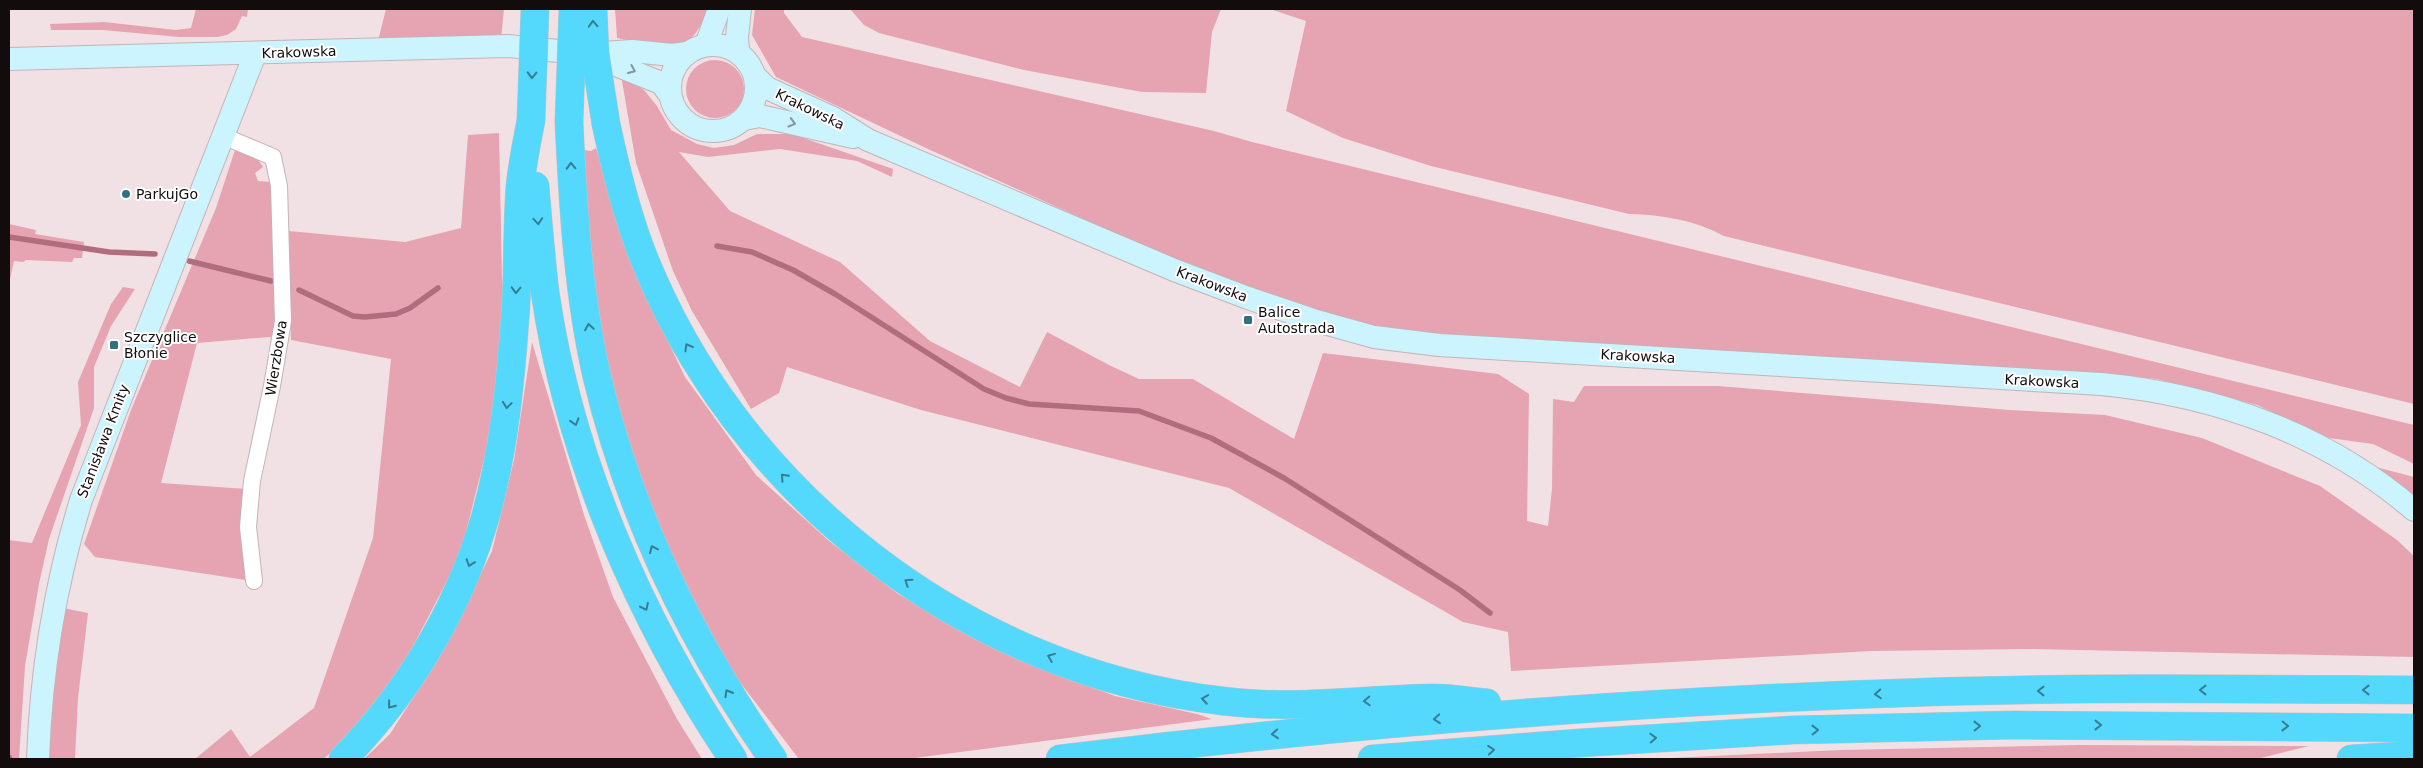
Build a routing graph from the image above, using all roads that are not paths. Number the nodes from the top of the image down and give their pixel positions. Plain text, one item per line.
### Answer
1 (535, 9) edge
2 (573, 9) edge
3 (592, 9) edge
4 (719, 9) edge
5 (740, 9) edge
6 (696, 49) junction
7 (738, 52) junction
8 (255, 54) junction
9 (588, 54) junction
10 (9, 59) edge
11 (755, 76) junction
12 (670, 96) junction
13 (744, 119) junction
14 (531, 120) junction
15 (223, 136) junction
16 (868, 140) junction
17 (2414, 510) edge
18 (254, 581) dead end
19 (2414, 690) edge
20 (1555, 710) junction
21 (2414, 728) edge
22 (726, 749) edge
23 (2414, 755) edge
24 (38, 759) edge
25 (343, 759) edge
26 (773, 759) edge
27 (1060, 759) edge
28 (1372, 759) edge
29 (2351, 759) edge

1 -> 14 highway, bridge
26 -> 2 highway, bridge
20 -> 3 highway, bridge
4 - 6 street
5 - 7 street
6 - 7 street
6 - 9 street, Krakowska
6 - 12 street
7 - 11 street
8 - 9 street, Krakowska
8 - 10 street, Krakowska
8 - 15 street, Stanisława Kmity
9 -> 12 street, Krakowska
11 - 13 street
11 - 16 street, Krakowska
12 - 13 street
13 -> 16 street, Krakowska
14 -> 22 highway
14 -> 25 highway
15 - 18 street, Wierzbowa
15 - 24 street, Stanisława Kmity
16 - 17 street, Krakowska
19 -> 20 highway
20 -> 27 highway
28 -> 21 highway
23 - 29 highway

